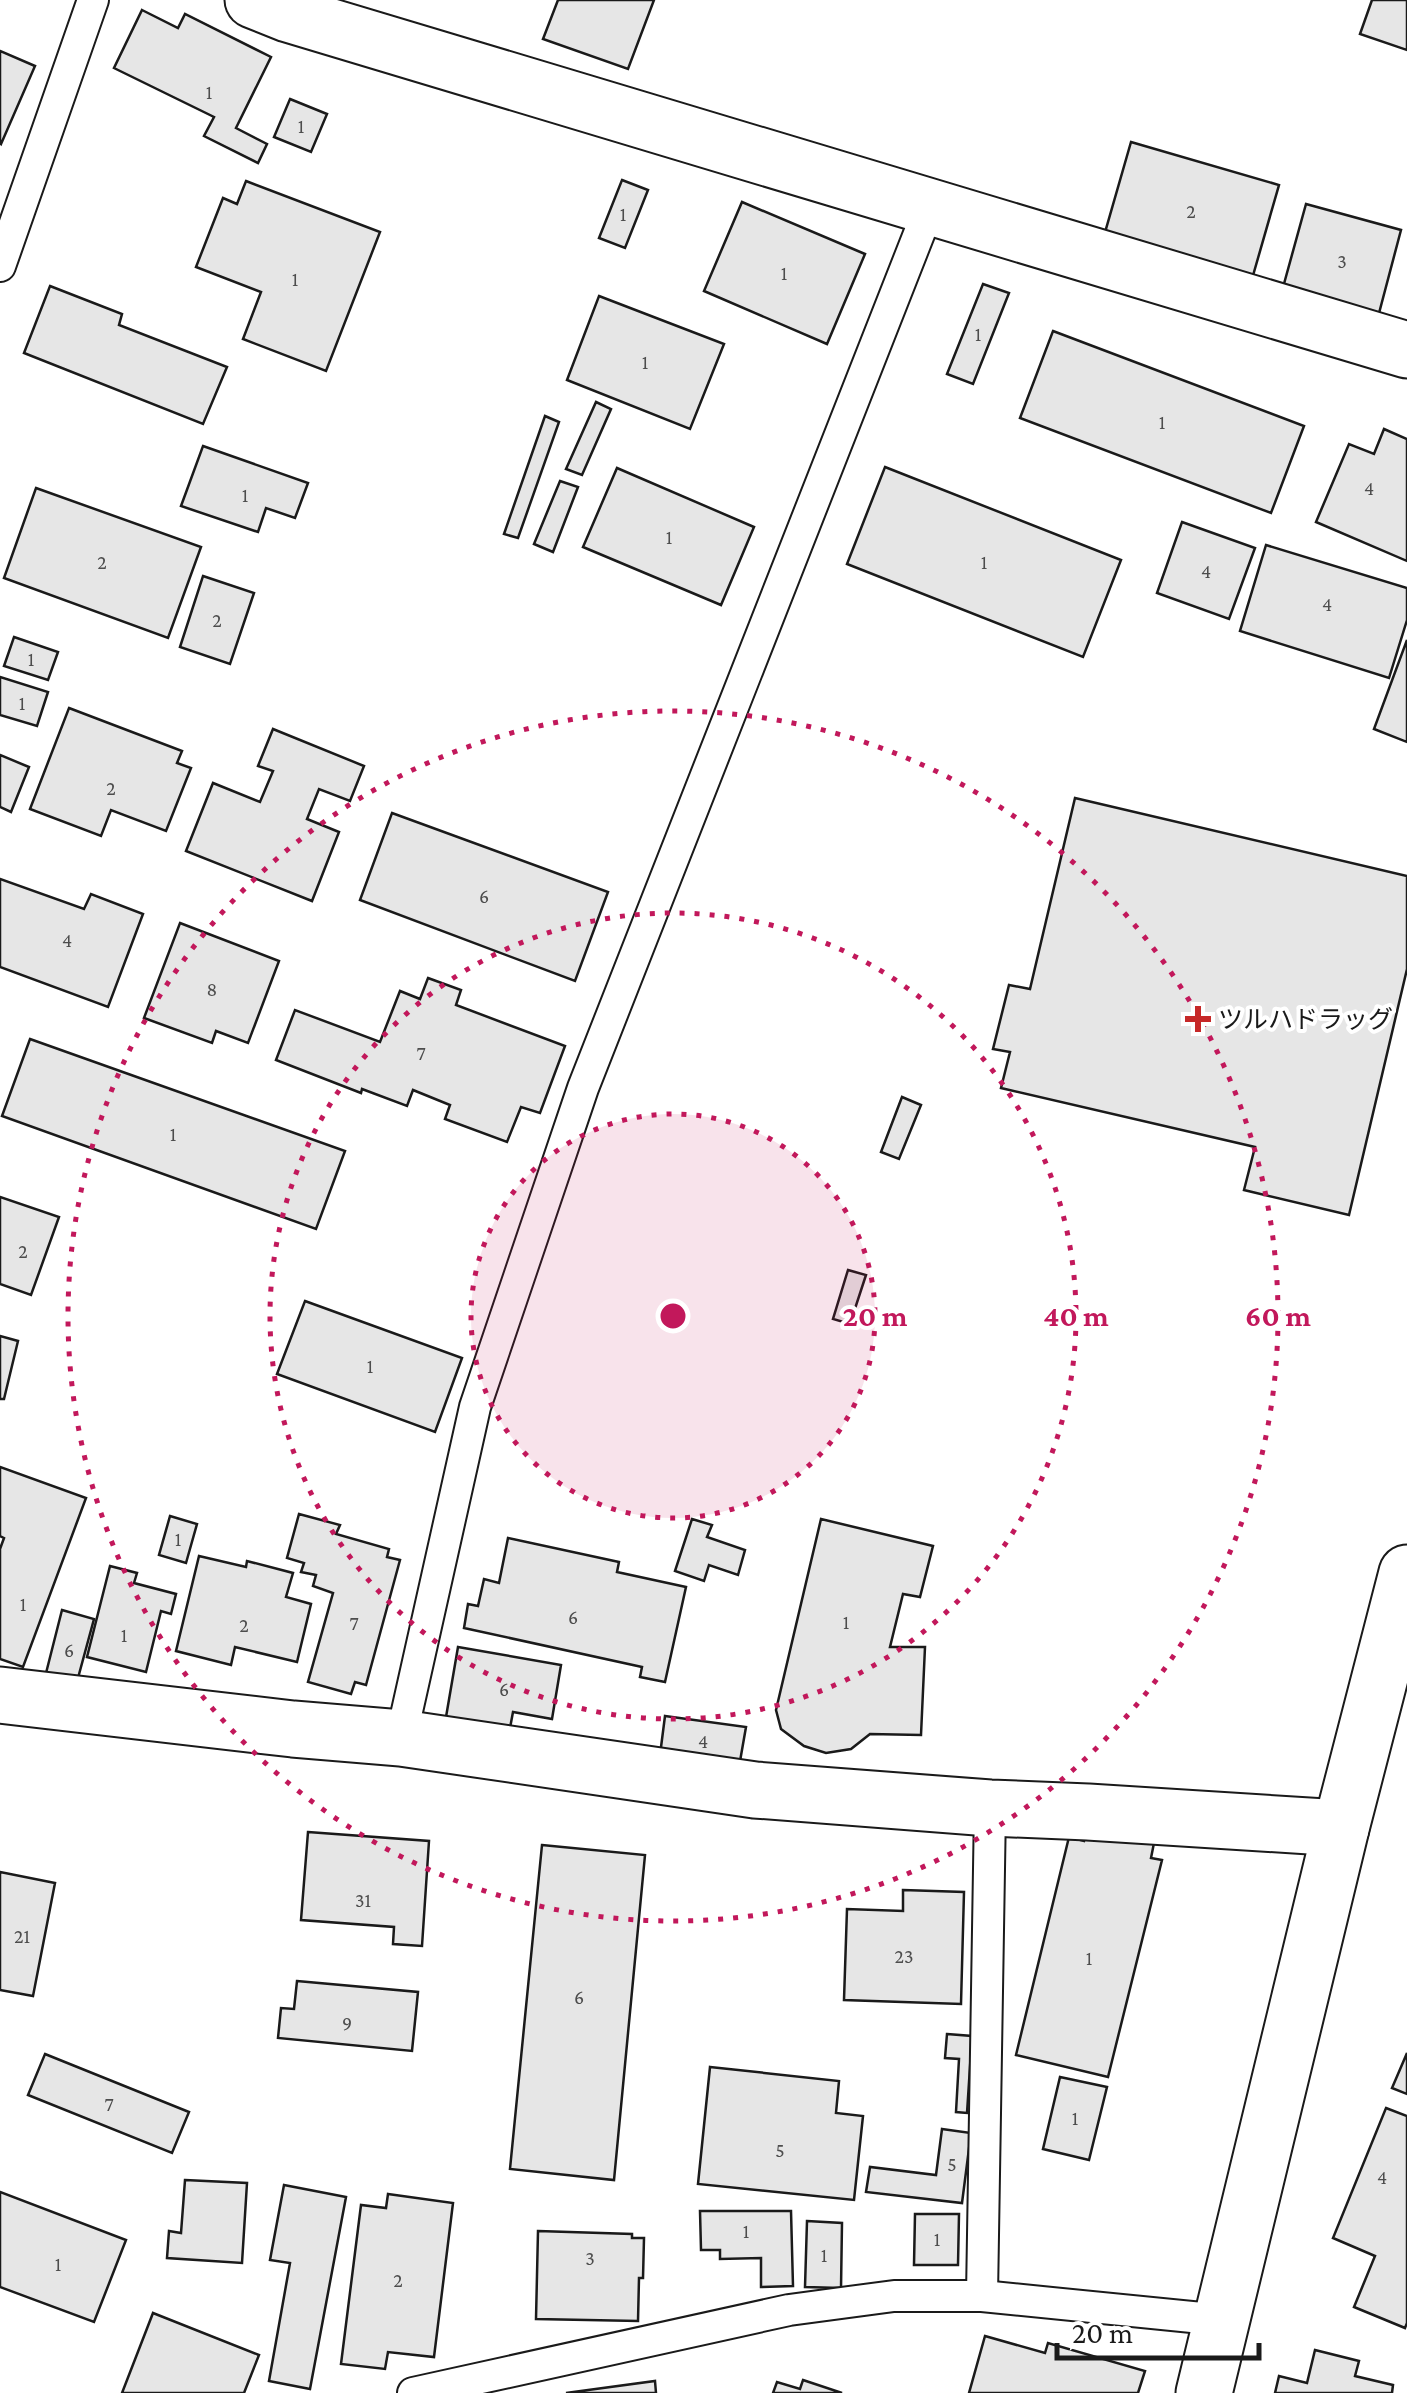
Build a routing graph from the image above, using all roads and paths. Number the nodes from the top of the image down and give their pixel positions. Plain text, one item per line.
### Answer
1 (92, 0) edge
2 (278, 5) edge
3 (930, 206) junction
4 (0, 266) edge
5 (1407, 350) edge
6 (1407, 1573) edge
7 (0, 1695) edge
8 (401, 1738) junction
9 (990, 1808) junction
10 (1340, 1828) junction
11 (982, 2296) junction
12 (1222, 2320) junction
13 (414, 2393) edge
14 (1204, 2393) edge

1 - 4 lane
2 - 3 street
3 - 5 street
3 - 8 lane
6 - 10 street
7 - 8 street
8 - 9 street
9 - 10 street
9 - 11 lane
10 - 12 street
11 - 12 lane
11 - 13 lane
12 - 14 street

